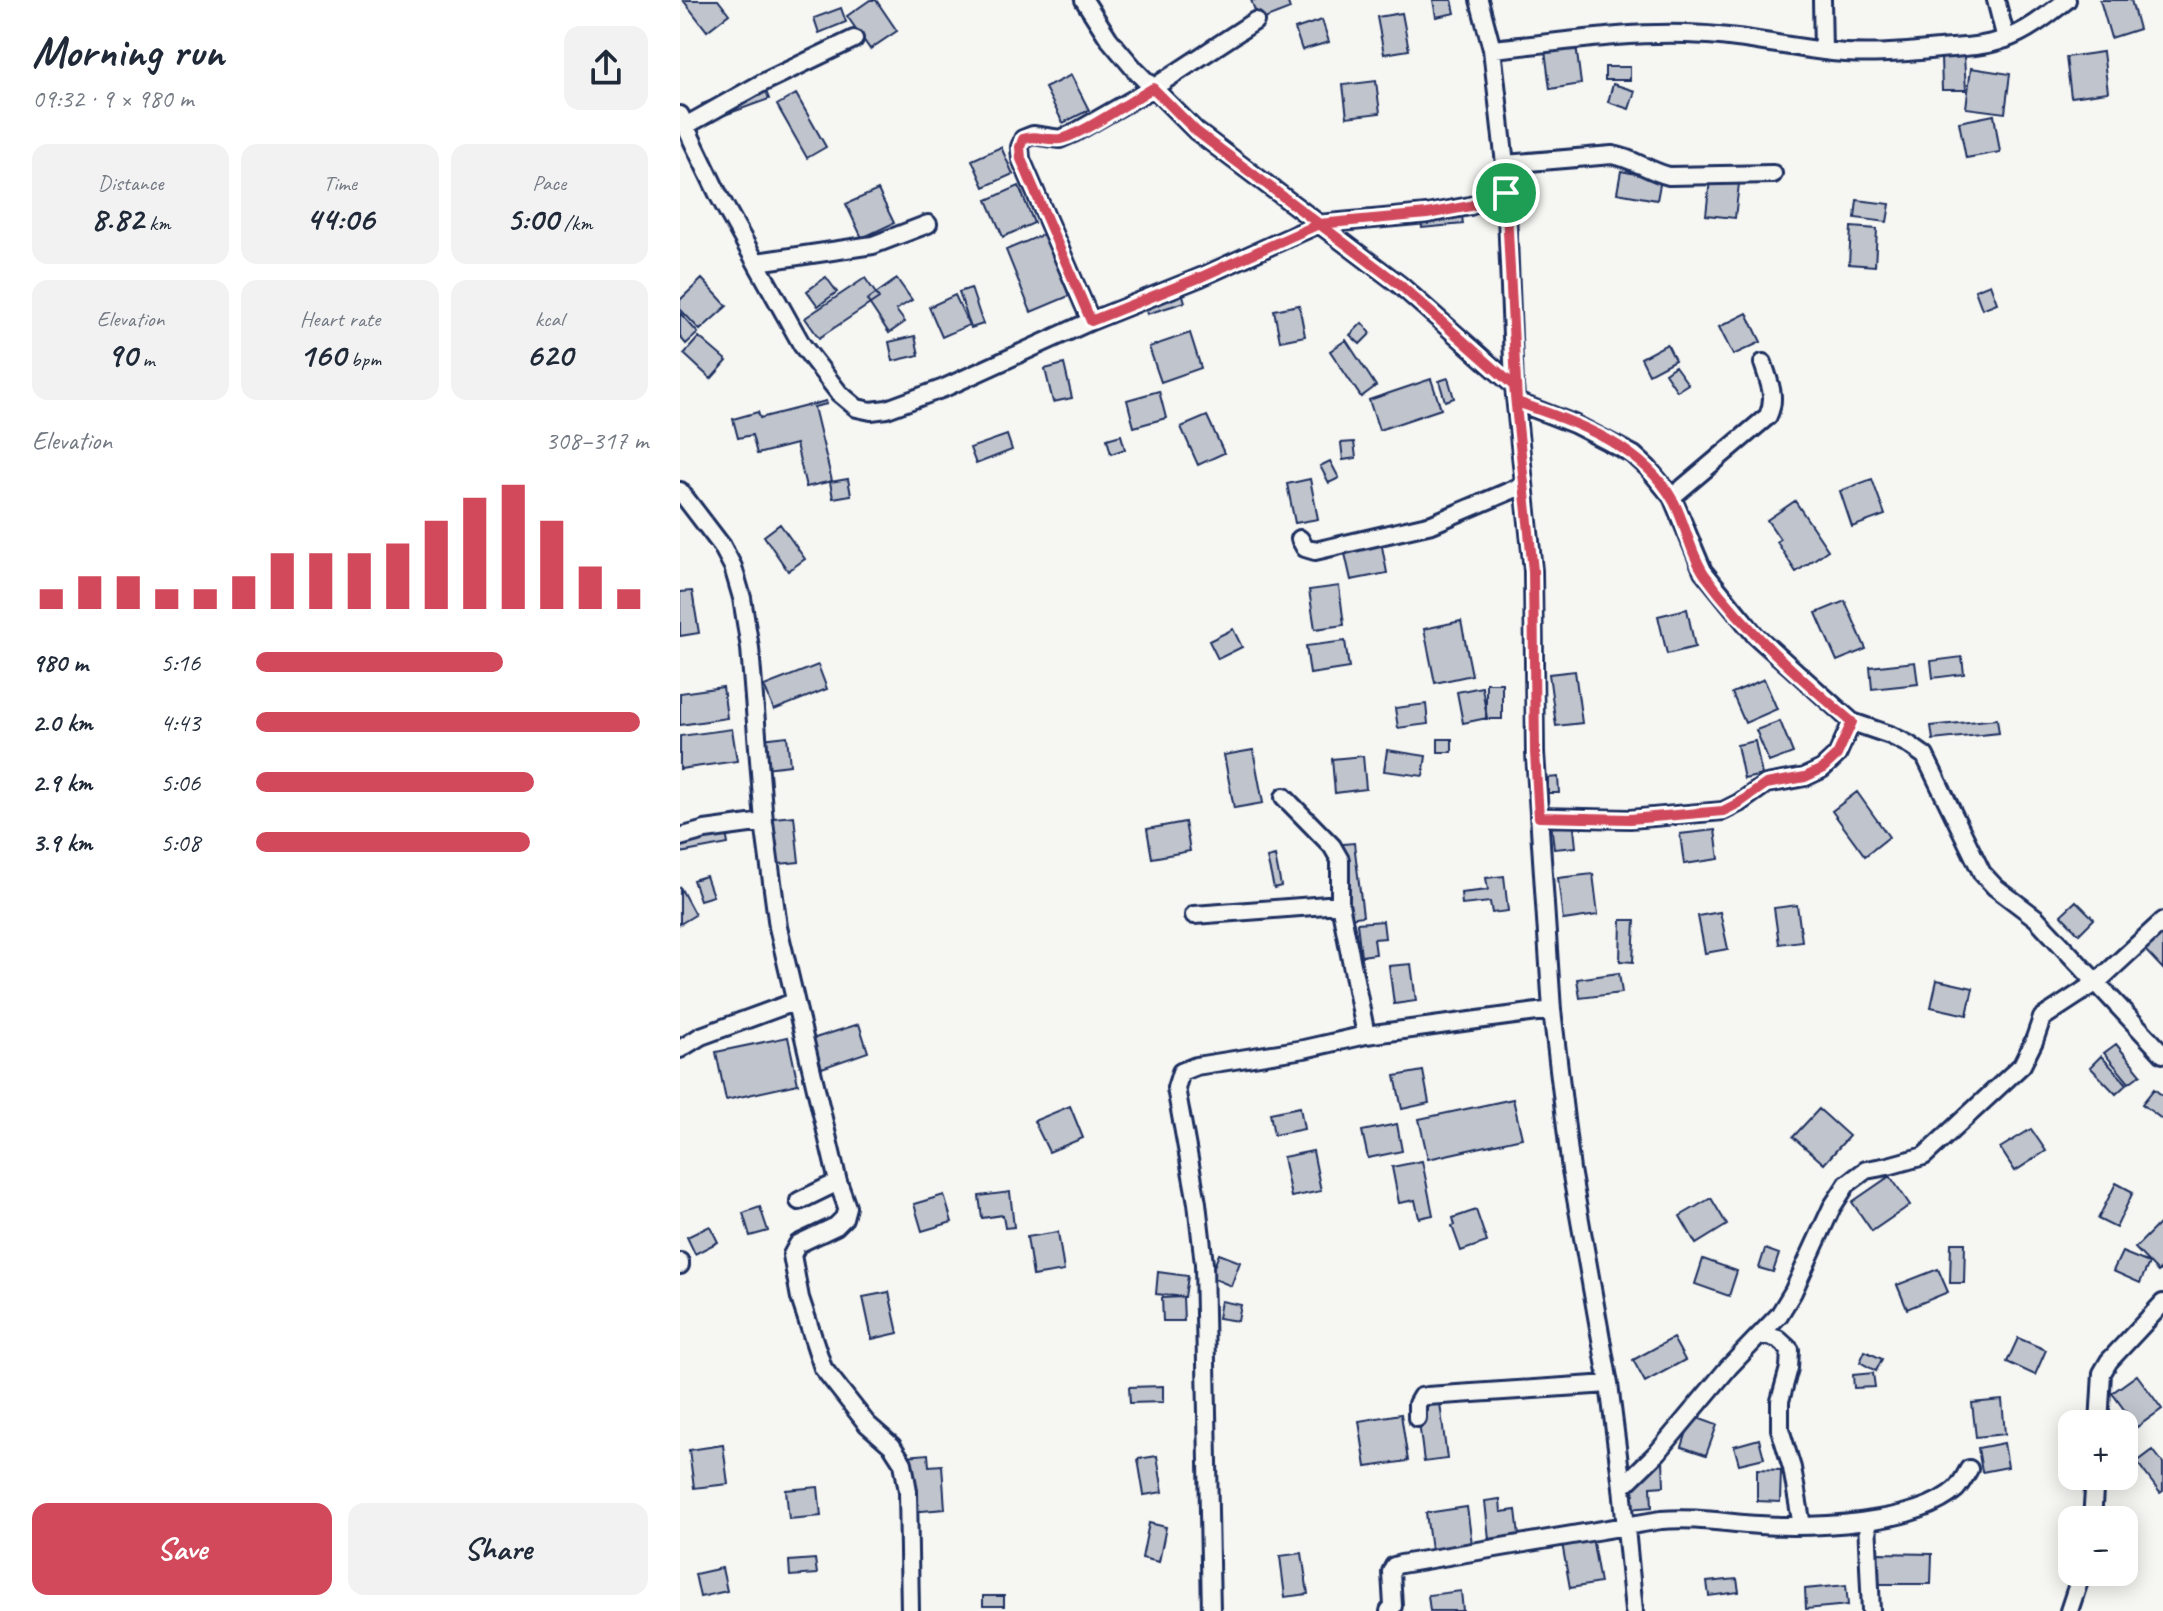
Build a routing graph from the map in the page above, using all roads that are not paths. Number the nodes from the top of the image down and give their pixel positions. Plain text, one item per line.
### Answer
1 (1084, 0) edge
2 (1479, 0) edge
3 (1822, 0) edge
4 (1996, 0) edge
5 (2067, 0) edge
6 (1255, 21) dead end
7 (854, 39) dead end
8 (2006, 39) junction
9 (1492, 49) junction
10 (1823, 51) junction
11 (1153, 88) junction
12 (683, 120) edge
13 (1505, 164) junction
14 (1773, 174) dead end
15 (1506, 193) junction
16 (928, 224) dead end
17 (1319, 224) junction
18 (757, 262) junction
19 (1091, 321) junction
20 (1763, 363) dead end
21 (1515, 394) junction
22 (1549, 413) junction
23 (1518, 428) junction
24 (1524, 485) junction
25 (680, 491) edge
26 (1672, 497) junction
27 (1300, 539) dead end
28 (1852, 722) junction
29 (1284, 797) dead end
30 (1539, 817) junction
31 (764, 822) junction
32 (680, 837) edge
33 (1340, 904) junction
34 (1194, 915) dead end
35 (2163, 921) edge
36 (2097, 982) junction
37 (794, 1002) junction
38 (1552, 1010) junction
39 (1366, 1035) junction
40 (680, 1049) edge
41 (2162, 1051) edge
42 (838, 1182) junction
43 (799, 1201) dead end
44 (2163, 1303) edge
45 (1761, 1334) junction
46 (1609, 1384) junction
47 (2100, 1410) edge
48 (1417, 1418) dead end
49 (1969, 1469) dead end
50 (1622, 1487) junction
51 (1867, 1521) junction
52 (1802, 1526) junction
53 (1625, 1528) junction
54 (2077, 1586) edge
55 (910, 1611) edge
56 (1211, 1611) edge
57 (1389, 1611) edge
58 (1634, 1611) edge
59 (1871, 1611) edge
60 (2069, 1611) edge

1 - 11 street
2 - 9 street
3 - 10 street
4 - 8 street
5 - 8 street
6 - 11 street
7 - 12 street
8 - 10 street
9 - 10 street
9 - 13 street
11 - 17 street
11 - 19 street
12 - 18 street
13 - 14 street
13 - 15 street
15 - 17 street
15 - 21 street
16 - 18 street
17 - 19 street
17 - 21 street
18 - 19 street
20 - 26 street
21 - 22 street
21 - 23 street
22 - 23 street
22 - 26 street
23 - 24 street
24 - 27 street
24 - 30 street
25 - 31 street
26 - 28 street
28 - 30 street
28 - 36 street
29 - 33 street
30 - 38 street
31 - 32 street
31 - 37 street
33 - 34 street
33 - 39 street
35 - 36 street
36 - 41 street
36 - 45 street
37 - 40 street
37 - 42 street
38 - 39 street
38 - 46 street
39 - 56 street
42 - 43 street
42 - 55 street
44 - 47 street
45 - 50 street
45 - 52 street
46 - 48 street
46 - 50 street
49 - 51 street
50 - 53 street
51 - 52 street
51 - 59 street
52 - 53 street
53 - 57 street
53 - 58 street
54 - 60 street

